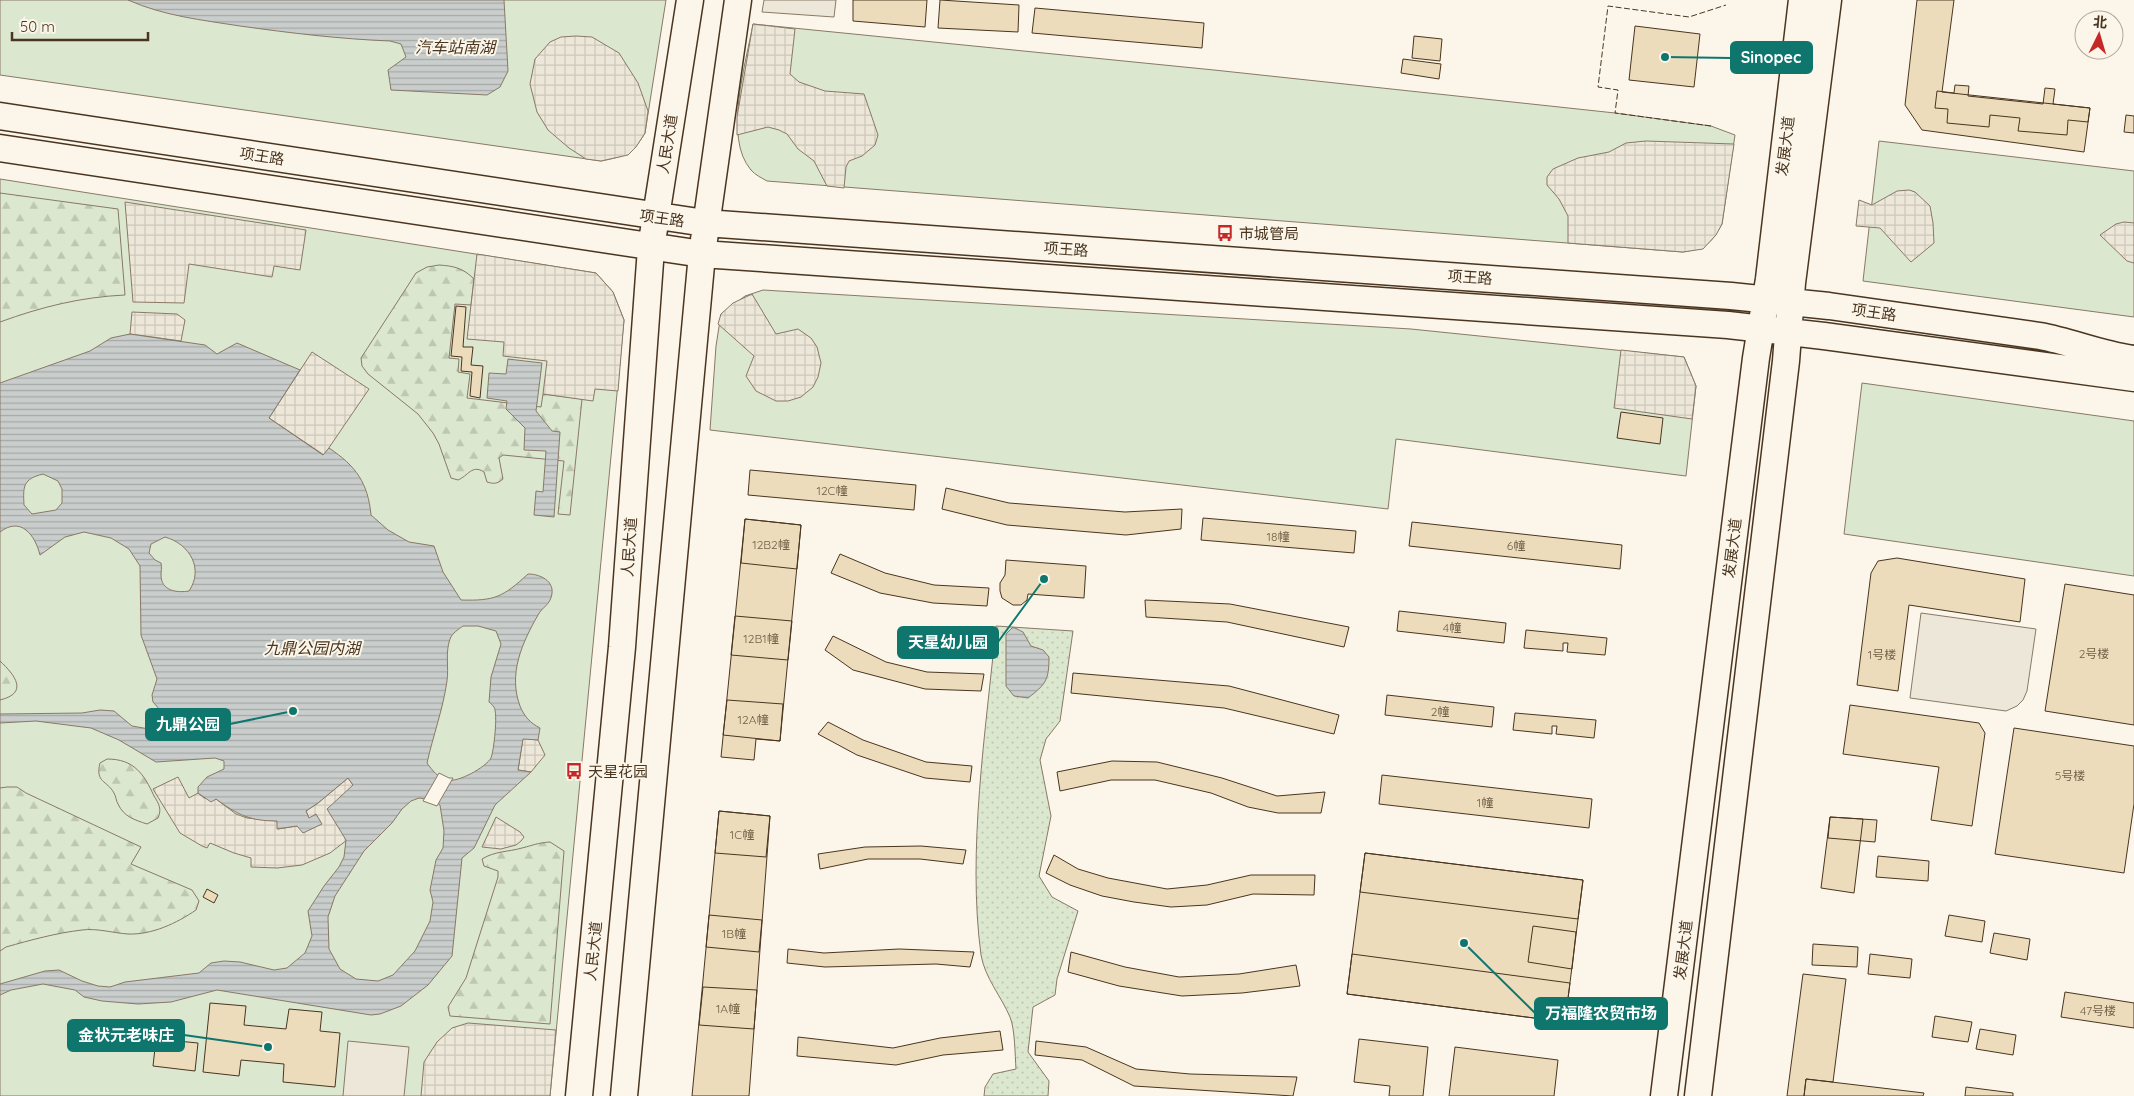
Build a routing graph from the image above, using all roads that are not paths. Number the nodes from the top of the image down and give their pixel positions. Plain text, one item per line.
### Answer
1 (690, 0) edge
2 (738, 0) edge
3 (1802, 0) edge
4 (1828, 0) edge
5 (0, 116) edge
6 (0, 148) edge
7 (655, 217) junction
8 (705, 223) junction
9 (651, 248) junction
10 (702, 254) junction
11 (1778, 300) junction
12 (1761, 328) junction
13 (1788, 332) junction
14 (2134, 359) edge
15 (2134, 378) edge
16 (578, 1096) edge
17 (624, 1096) edge
18 (1664, 1096) edge
19 (1698, 1096) edge

1 - 7 main road, 人民大道
2 - 8 main road
3 - 11 main road, 发展大道
4 - 11 main road, 发展大道
5 - 7 main road, 项王路
6 - 9 main road, 项王路
7 - 8 main road, 项王路
7 - 9 main road, 人民大道
8 - 10 main road
8 - 11 main road, 项王路
9 - 10 main road, 项王路
9 - 16 main road, 人民大道
10 - 12 main road, 项王路
10 - 17 main road
11 - 12 main road, 发展大道
11 - 13 main road, 发展大道
11 - 14 main road, 项王路
12 - 13 main road, 项王路
12 - 18 main road, 发展大道
13 - 15 main road, 项王路
13 - 19 main road, 发展大道

